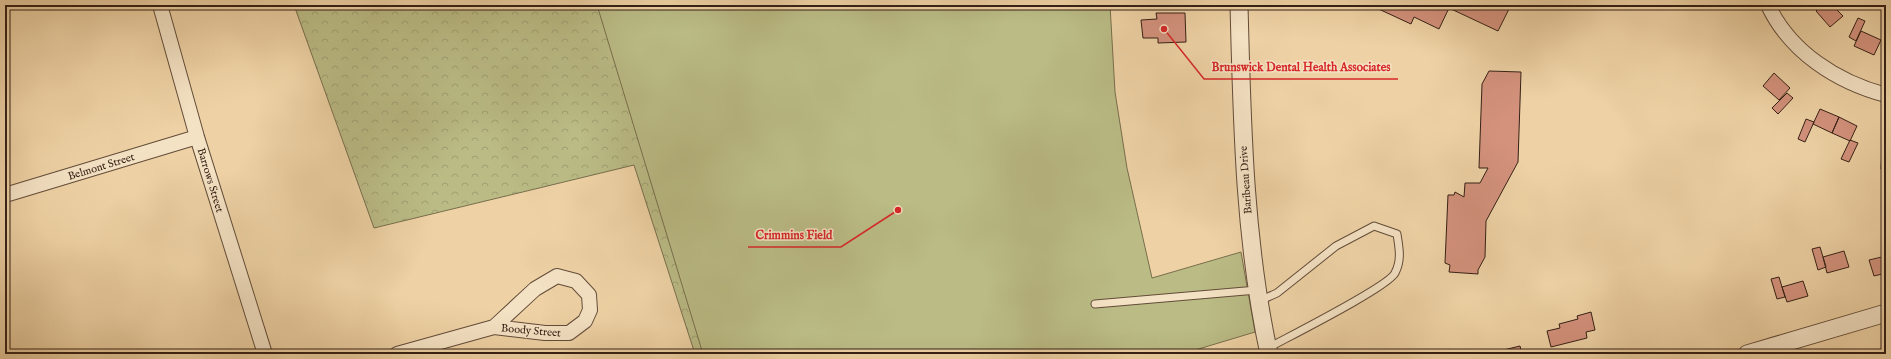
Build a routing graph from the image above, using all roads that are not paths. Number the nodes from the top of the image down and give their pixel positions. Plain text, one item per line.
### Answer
1 (160, 5) edge
2 (1239, 5) edge
3 (1768, 5) edge
4 (1886, 95) edge
5 (197, 137) junction
6 (5, 195) edge
7 (1258, 296) junction
8 (1095, 304) dead end
9 (1886, 313) edge
10 (494, 327) junction
11 (1269, 351) edge
12 (265, 354) edge
13 (397, 354) edge
14 (1747, 354) edge

1 - 5 street, Barrows Street
2 - 7 street, Baribeau Drive
3 - 4 street
5 - 6 street, Belmont Street
5 - 12 street, Barrows Street
7 - 8 lane
7 - 11 street, Baribeau Drive
7 - 11 lane
9 - 14 street
10 - 10 street, Boody Street
10 - 13 street, Boody Street

